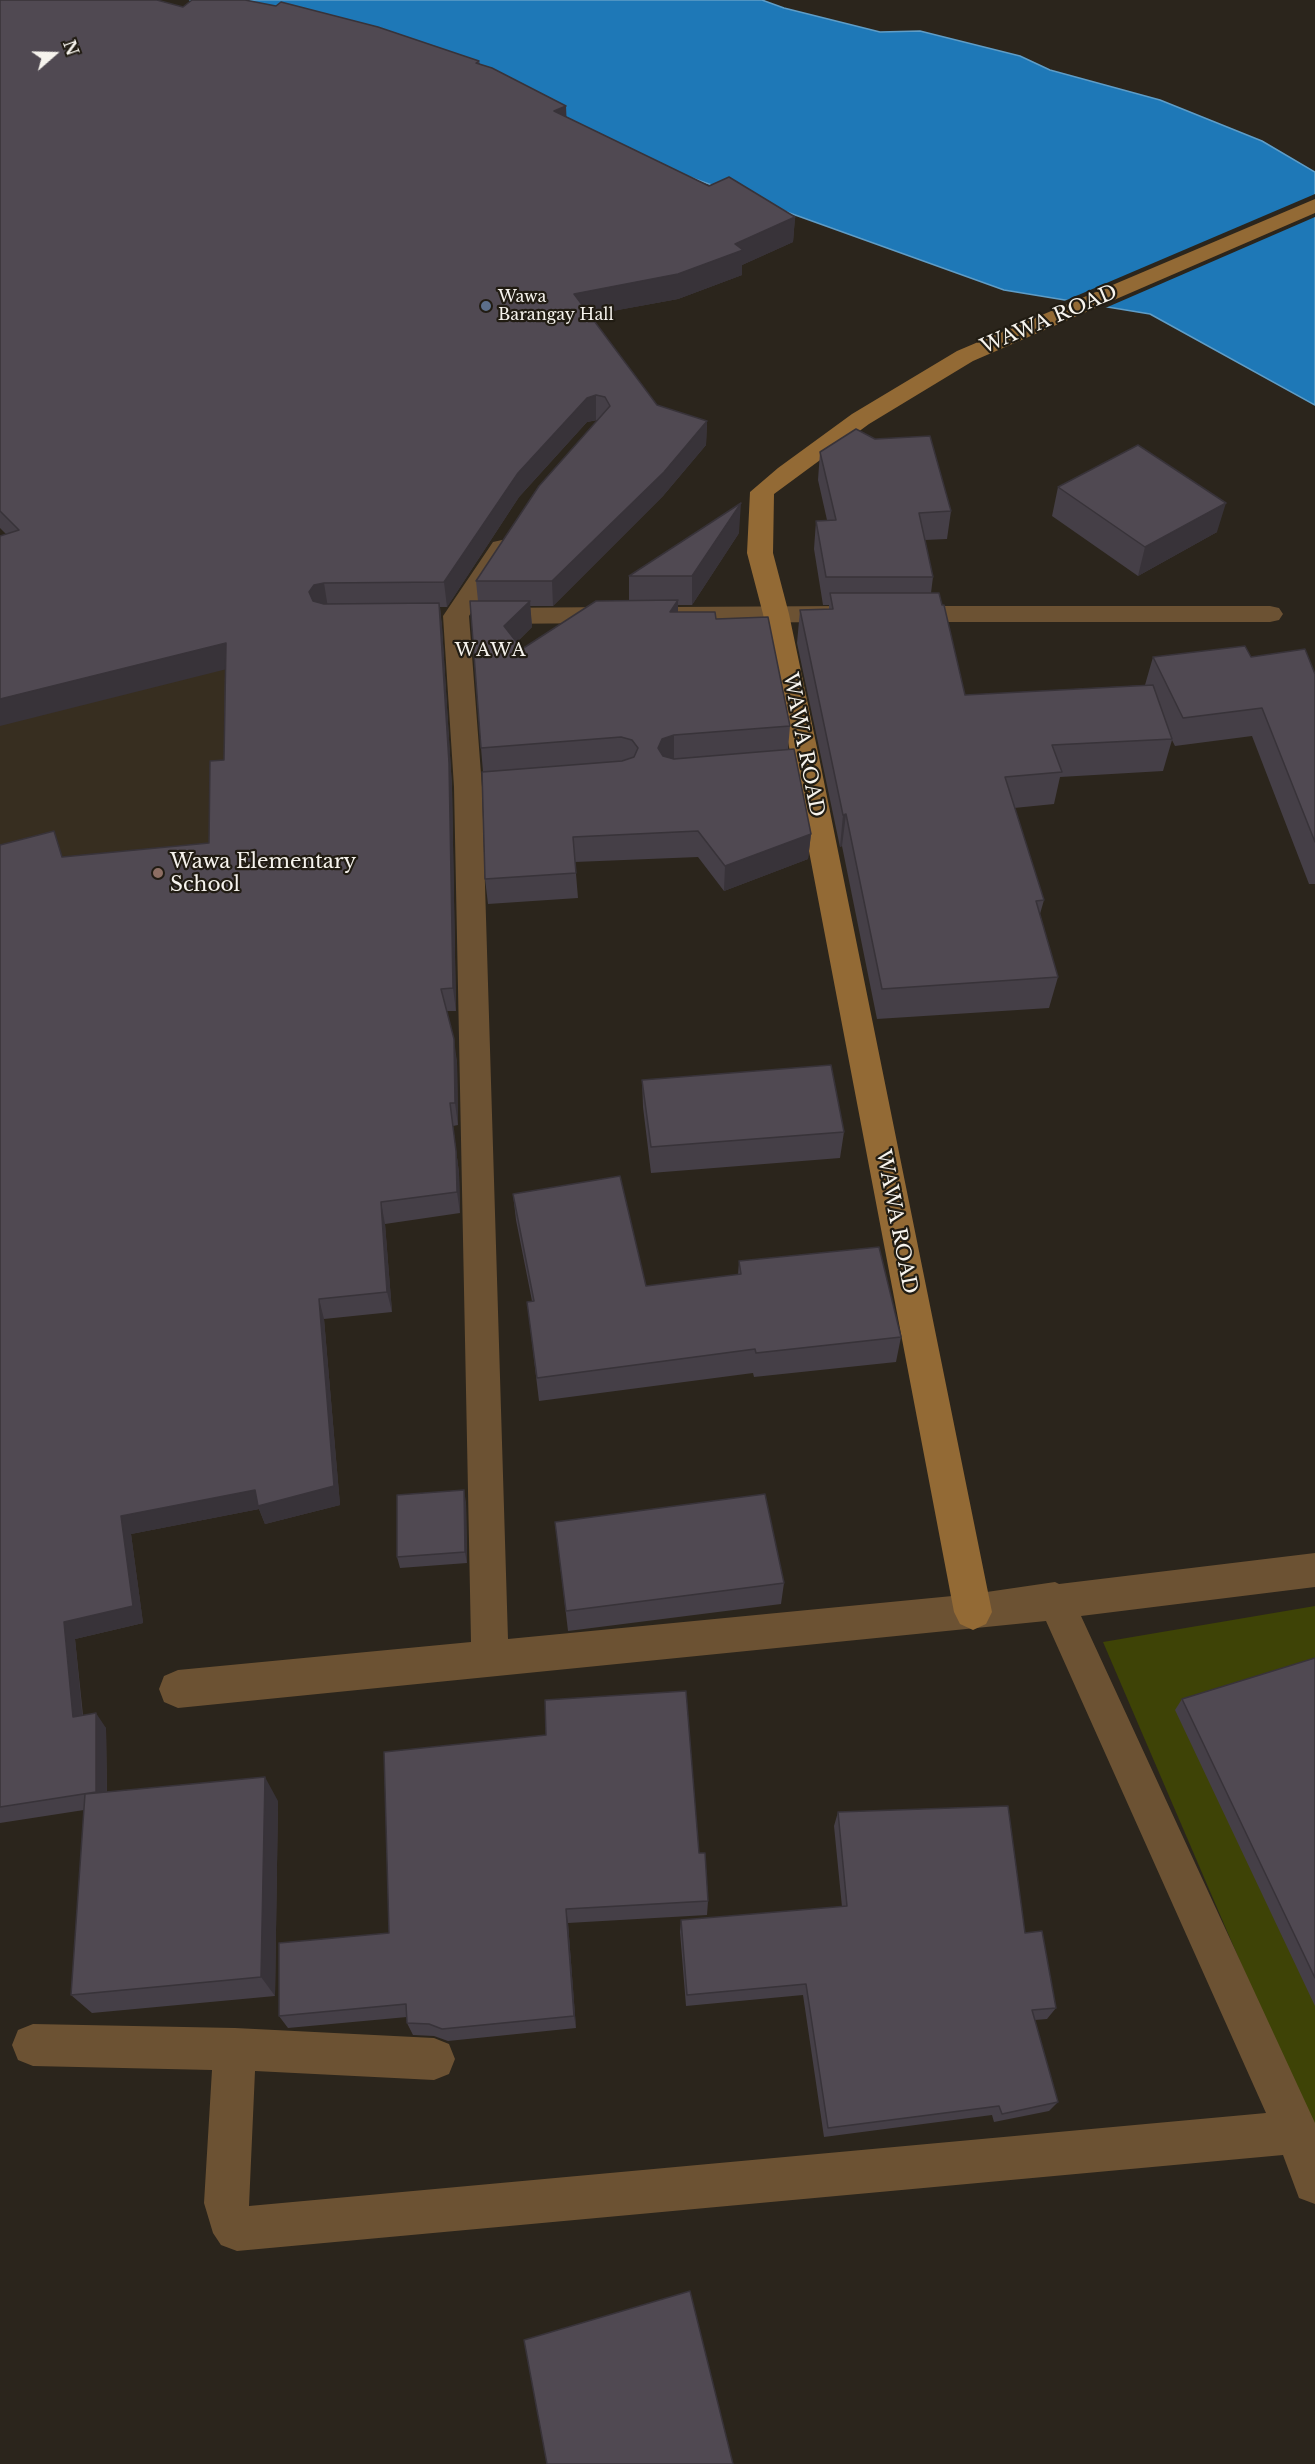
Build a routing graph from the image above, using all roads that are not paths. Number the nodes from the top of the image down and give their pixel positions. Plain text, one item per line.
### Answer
1 (1315, 205) edge
2 (512, 532) edge
3 (776, 614) junction
4 (1270, 614) dead end
5 (444, 617) junction
6 (1315, 1570) edge
7 (1055, 1600) junction
8 (973, 1612) junction
9 (490, 1659) junction
10 (178, 1689) dead end
11 (33, 2045) dead end
12 (235, 2049) junction
13 (434, 2059) dead end
14 (1297, 2132) junction
15 (1315, 2182) edge

1 - 3 street, WAWA ROAD
2 - 5 street
3 - 4 street
3 - 5 street
3 - 8 street, WAWA ROAD
5 - 9 street
6 - 7 street
7 - 8 street
7 - 14 street
8 - 9 street
9 - 10 street
11 - 12 street
12 - 13 street
12 - 14 street
14 - 15 street

